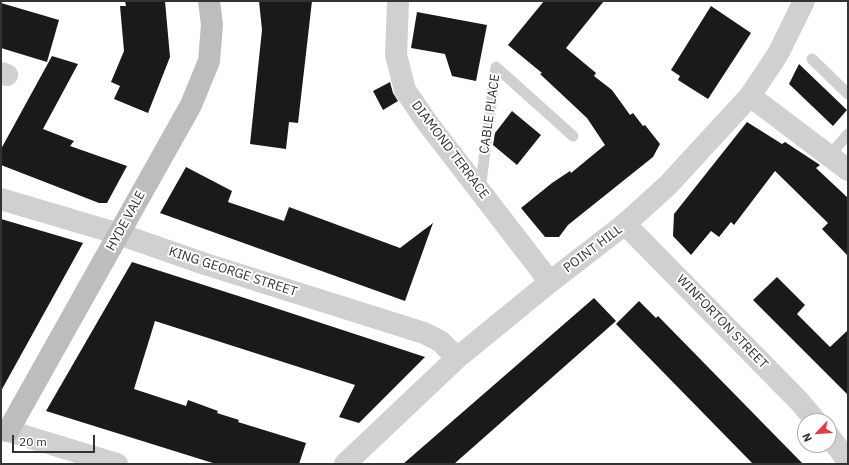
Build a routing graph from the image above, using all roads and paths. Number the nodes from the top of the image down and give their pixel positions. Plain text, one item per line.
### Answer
1 (209, 1) edge
2 (398, 1) edge
3 (804, 1) edge
4 (812, 59) dead end
5 (848, 94) edge
6 (750, 96) junction
7 (848, 134) edge
8 (573, 136) dead end
9 (830, 155) junction
10 (848, 170) edge
11 (480, 190) junction
12 (1, 199) edge
13 (625, 224) junction
14 (119, 234) junction
15 (550, 282) junction
16 (457, 358) junction
17 (809, 413) edge
18 (4, 430) edge
19 (837, 447) edge
20 (848, 461) edge
21 (117, 464) edge
22 (345, 464) edge

1 - 14 main road, HYDE VALE
2 - 11 street, DIAMOND TERRACE
3 - 6 street, POINT HILL
4 - 5 lane
6 - 9 street
6 - 13 street, POINT HILL
7 - 9 lane
8 - 11 lane, CABLE PLACE
9 - 10 street
11 - 15 street, DIAMOND TERRACE
12 - 14 street, KING GEORGE STREET
13 - 15 street, POINT HILL
13 - 17 street, WINFORTON STREET
14 - 16 street, KING GEORGE STREET
14 - 18 main road, HYDE VALE
15 - 16 street, POINT HILL
16 - 22 street, POINT HILL
18 - 21 street
19 - 20 street

